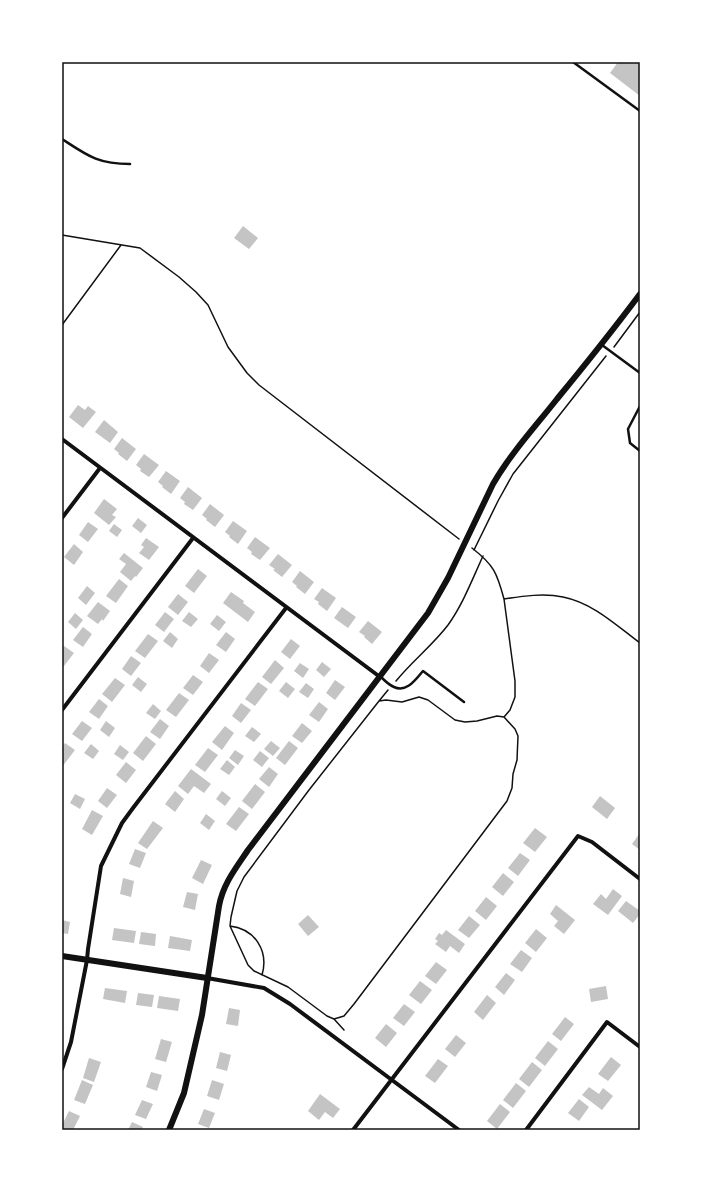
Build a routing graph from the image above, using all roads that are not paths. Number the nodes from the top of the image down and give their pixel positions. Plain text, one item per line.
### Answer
1 (573, 62) edge
2 (640, 111) edge
3 (62, 139) edge
4 (130, 164) dead end
5 (640, 294) edge
6 (602, 344) junction
7 (640, 373) edge
8 (640, 406) edge
9 (62, 439) edge
10 (640, 451) edge
11 (100, 468) junction
12 (62, 518) edge
13 (194, 538) junction
14 (286, 608) junction
15 (380, 677) junction
16 (464, 702) dead end
17 (62, 710) edge
18 (640, 878) edge
19 (62, 956) edge
20 (87, 960) junction
21 (207, 978) junction
22 (640, 1047) edge
23 (62, 1068) edge
24 (392, 1080) junction
25 (169, 1130) edge
26 (353, 1130) edge
27 (459, 1130) edge
28 (526, 1130) edge

1 - 2 lane
3 - 4 lane
5 - 6 street
6 - 7 lane
6 - 15 street
8 - 10 lane
9 - 11 street
11 - 12 street
11 - 13 street
13 - 14 street
13 - 17 street
14 - 15 street
14 - 20 street
15 - 16 lane
15 - 21 street
18 - 24 street
19 - 20 street
20 - 21 street
20 - 23 street
21 - 24 street
21 - 25 street
22 - 28 street
24 - 26 street
24 - 27 street

